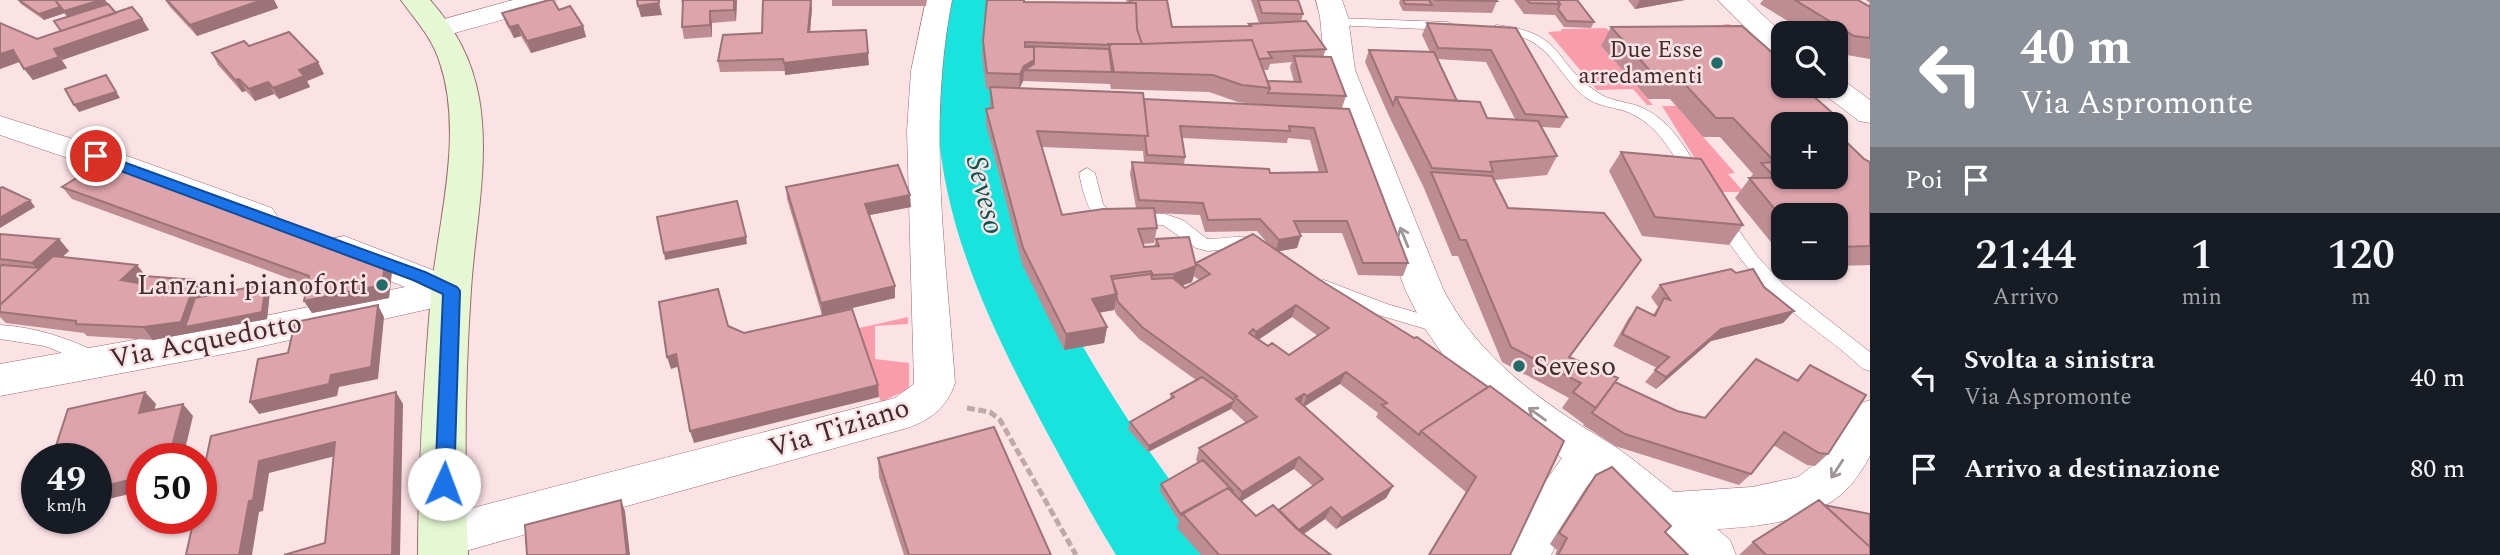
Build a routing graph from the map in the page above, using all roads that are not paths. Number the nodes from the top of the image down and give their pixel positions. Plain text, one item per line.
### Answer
1 (415, 0) edge
2 (543, 0) edge
3 (939, 0) edge
4 (1731, 0) edge
5 (1332, 11) edge
6 (440, 29) junction
7 (1771, 38) edge
8 (1848, 98) edge
9 (1870, 114) edge
10 (0, 125) edge
11 (1087, 173) dead end
12 (1280, 261) edge
13 (1308, 278) edge
14 (452, 291) junction
15 (1443, 327) junction
16 (0, 332) edge
17 (101, 362) junction
18 (1870, 364) edge
19 (0, 380) edge
20 (1870, 417) edge
21 (1593, 454) junction
22 (1787, 502) junction
23 (1851, 511) edge
24 (1668, 512) junction
25 (443, 546) edge
26 (1527, 555) edge
27 (1713, 555) edge

1 - 6 main road
2 - 6 street
3 - 25 street, Via Tiziano
4 - 7 street
15 -> 5 street
5 - 18 lane
6 - 14 main road
8 - 9 street
10 - 14 street
11 - 12 lane
13 - 15 lane
14 - 17 street, Via Acquedotto
14 - 25 main road
21 -> 15 street
16 - 17 lane
17 - 19 street, Via Acquedotto
20 -> 22 street
21 - 24 street
21 - 26 street
22 - 23 street
22 - 24 street
24 - 27 street

